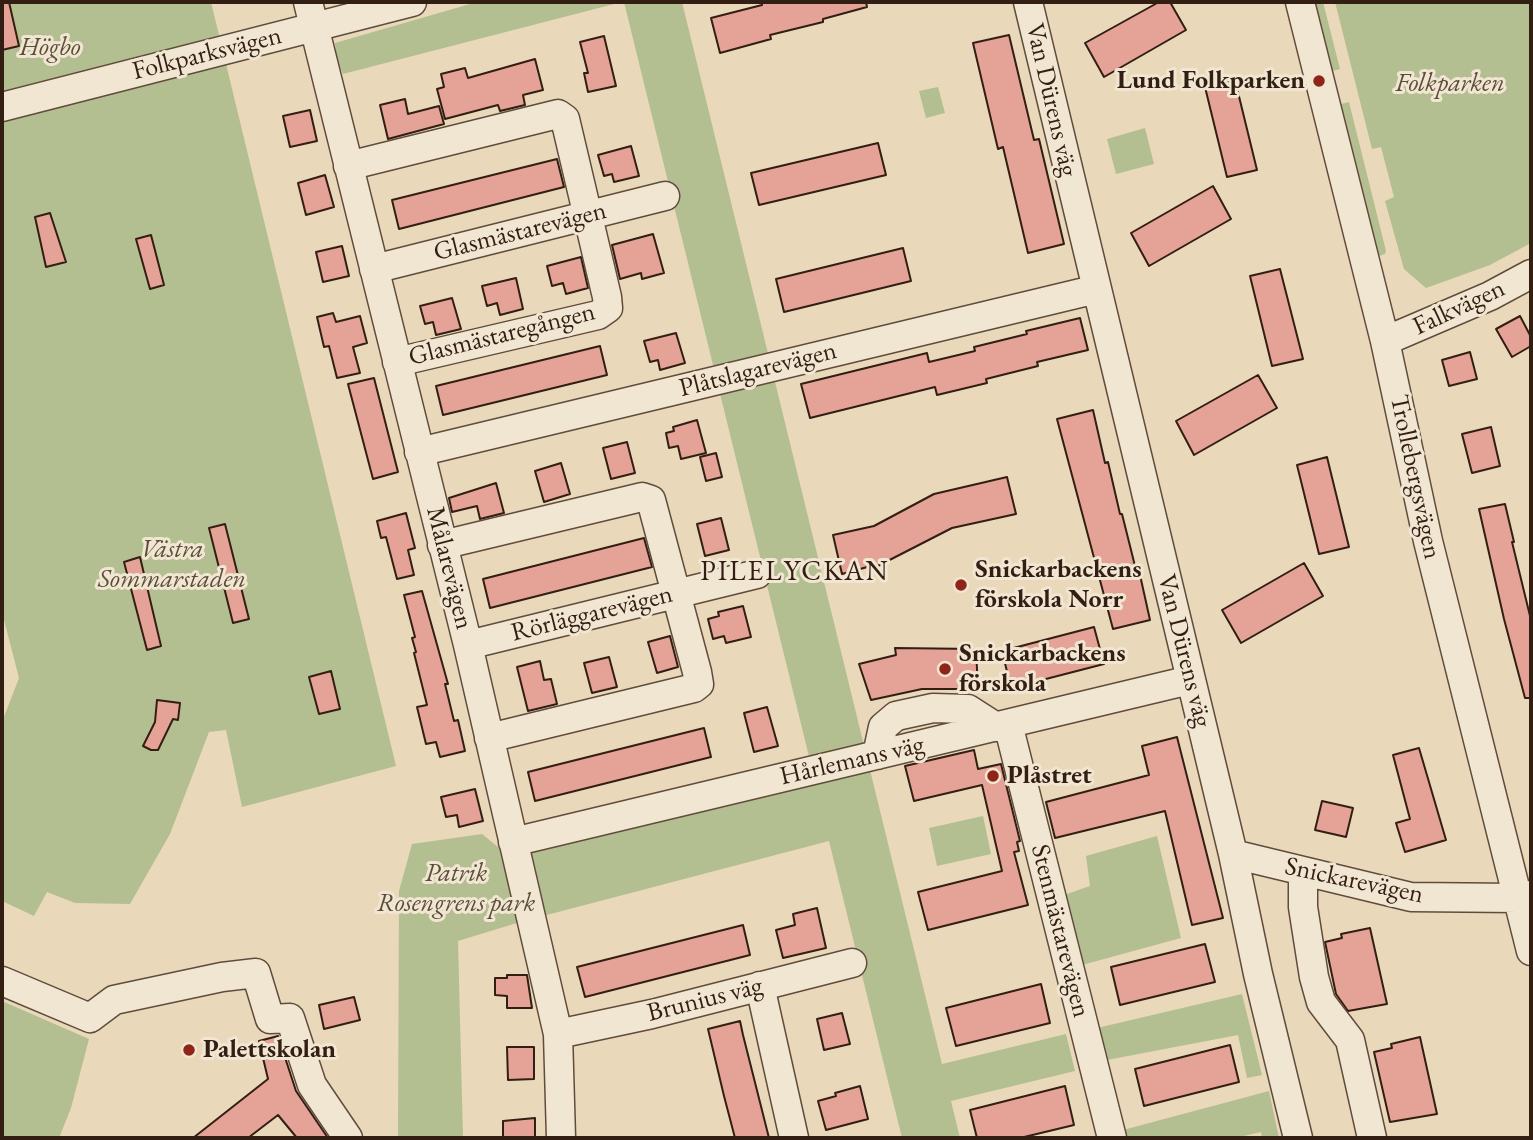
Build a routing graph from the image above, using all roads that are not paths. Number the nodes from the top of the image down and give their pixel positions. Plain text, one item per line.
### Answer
1 (412, 2) edge
2 (1028, 2) edge
3 (1300, 2) edge
4 (310, 14) edge
5 (2, 107) edge
6 (348, 166) junction
7 (665, 196) dead end
8 (587, 216) junction
9 (374, 268) junction
10 (1531, 274) edge
11 (1097, 289) junction
12 (1385, 341) junction
13 (397, 362) junction
14 (419, 452) junction
15 (442, 545) junction
16 (757, 575) dead end
17 (677, 593) junction
18 (468, 645) junction
19 (1190, 680) junction
20 (1002, 725) junction
21 (489, 738) junction
22 (513, 842) junction
23 (1233, 854) junction
24 (1303, 871) junction
25 (1525, 897) edge
26 (1531, 951) edge
27 (852, 963) dead end
28 (2, 981) edge
29 (760, 986) junction
30 (558, 1034) junction
31 (348, 1138) edge
32 (561, 1138) edge
33 (794, 1138) edge
34 (1112, 1138) edge
35 (1298, 1138) edge
36 (1372, 1138) edge

1 - 4 street, Folkparksvägen
2 - 11 street, Van Dürens väg
3 - 12 street, Trollebergsvägen
4 - 5 street, Folkparksvägen
4 - 6 street, Målarevägen
6 - 8 street, Glasmästaregången
6 - 9 street, Målarevägen
7 - 8 street, Glasmästarevägen
8 - 9 street, Glasmästarevägen
8 - 13 street, Glasmästaregången
9 - 13 street, Målarevägen
10 - 12 street, Falkvägen
11 - 14 street, Plåtslagarevägen
11 - 19 street, Van Dürens väg
12 - 25 street, Trollebergsvägen
13 - 14 street, Målarevägen
14 - 15 street, Målarevägen
15 - 17 street
15 - 18 street, Målarevägen
16 - 17 street, Rörläggarevägen
17 - 18 street, Rörläggarevägen
17 - 21 street
18 - 21 street, Målarevägen
19 - 20 street, Hårlemans väg
19 - 23 street, Van Dürens väg
20 - 22 street, Hårlemans väg
20 - 34 street, Stenmästarevägen
21 - 22 street, Målarevägen
22 - 30 street, Målarevägen
23 - 24 street, Snickarevägen
23 - 35 street, Van Dürens väg
24 - 25 street, Snickarevägen
24 - 36 street
25 - 26 street, Trollebergsvägen
27 - 29 street, Brunius väg
28 - 31 street
29 - 30 street, Brunius väg
29 - 33 street
30 - 32 street, Målarevägen

